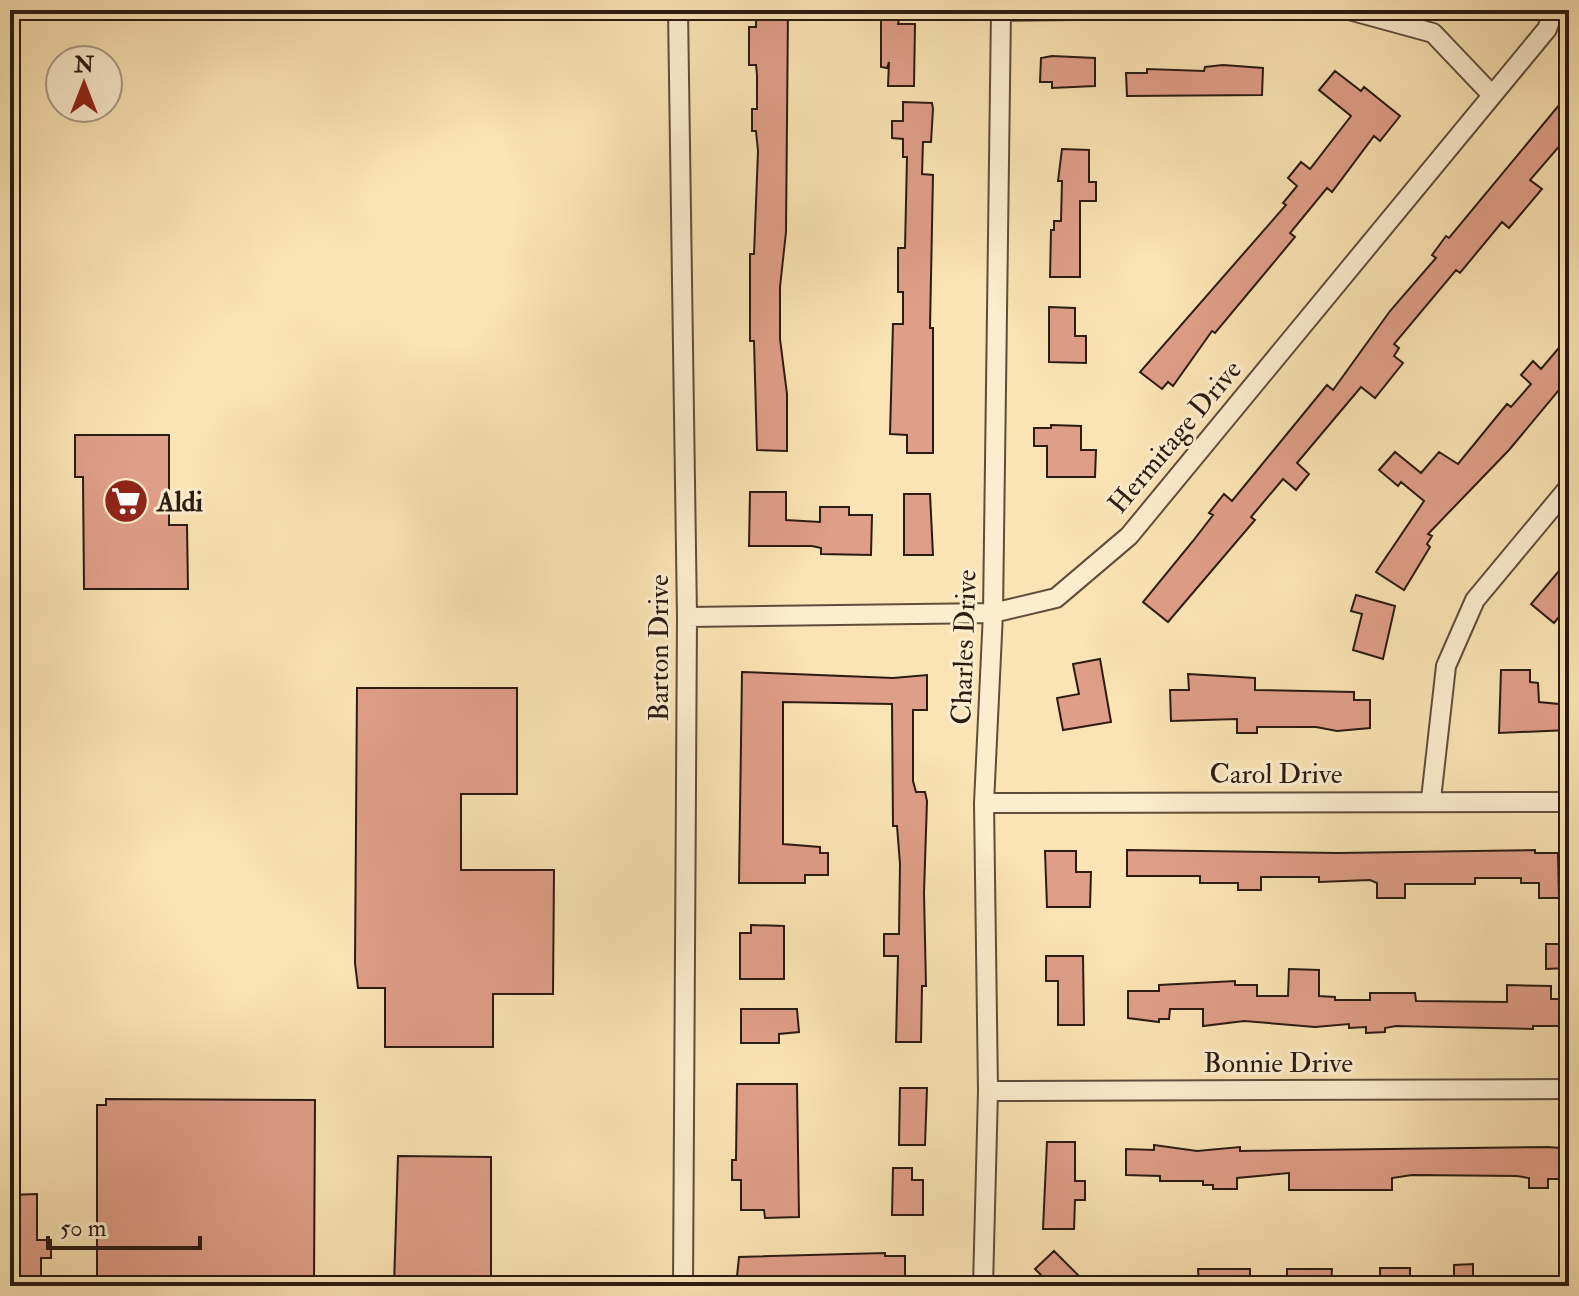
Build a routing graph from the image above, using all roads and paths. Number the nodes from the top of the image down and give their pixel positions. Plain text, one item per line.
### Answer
1 (678, 10) edge
2 (1074, 10) edge
3 (1349, 10) edge
4 (1554, 10) edge
5 (1001, 11) edge
6 (1492, 95) junction
7 (1569, 487) edge
8 (993, 613) junction
9 (687, 617) junction
10 (1431, 799) junction
11 (1569, 802) edge
12 (984, 803) junction
13 (1569, 1089) edge
14 (988, 1091) junction
15 (683, 1286) edge
16 (983, 1286) edge

1 - 9 street, Barton Drive
2 - 5 street
3 - 6 street
4 - 6 street, Hermitage Drive
5 - 8 street, Charles Drive
6 - 8 street, Hermitage Drive
7 - 10 street
8 - 9 street, Hermitage Drive
8 - 12 street, Charles Drive
9 - 15 street, Barton Drive
10 - 11 street, Carol Drive
10 - 12 street, Carol Drive
12 - 14 street, Charles Drive
13 - 14 street, Bonnie Drive
14 - 16 street, Charles Drive

